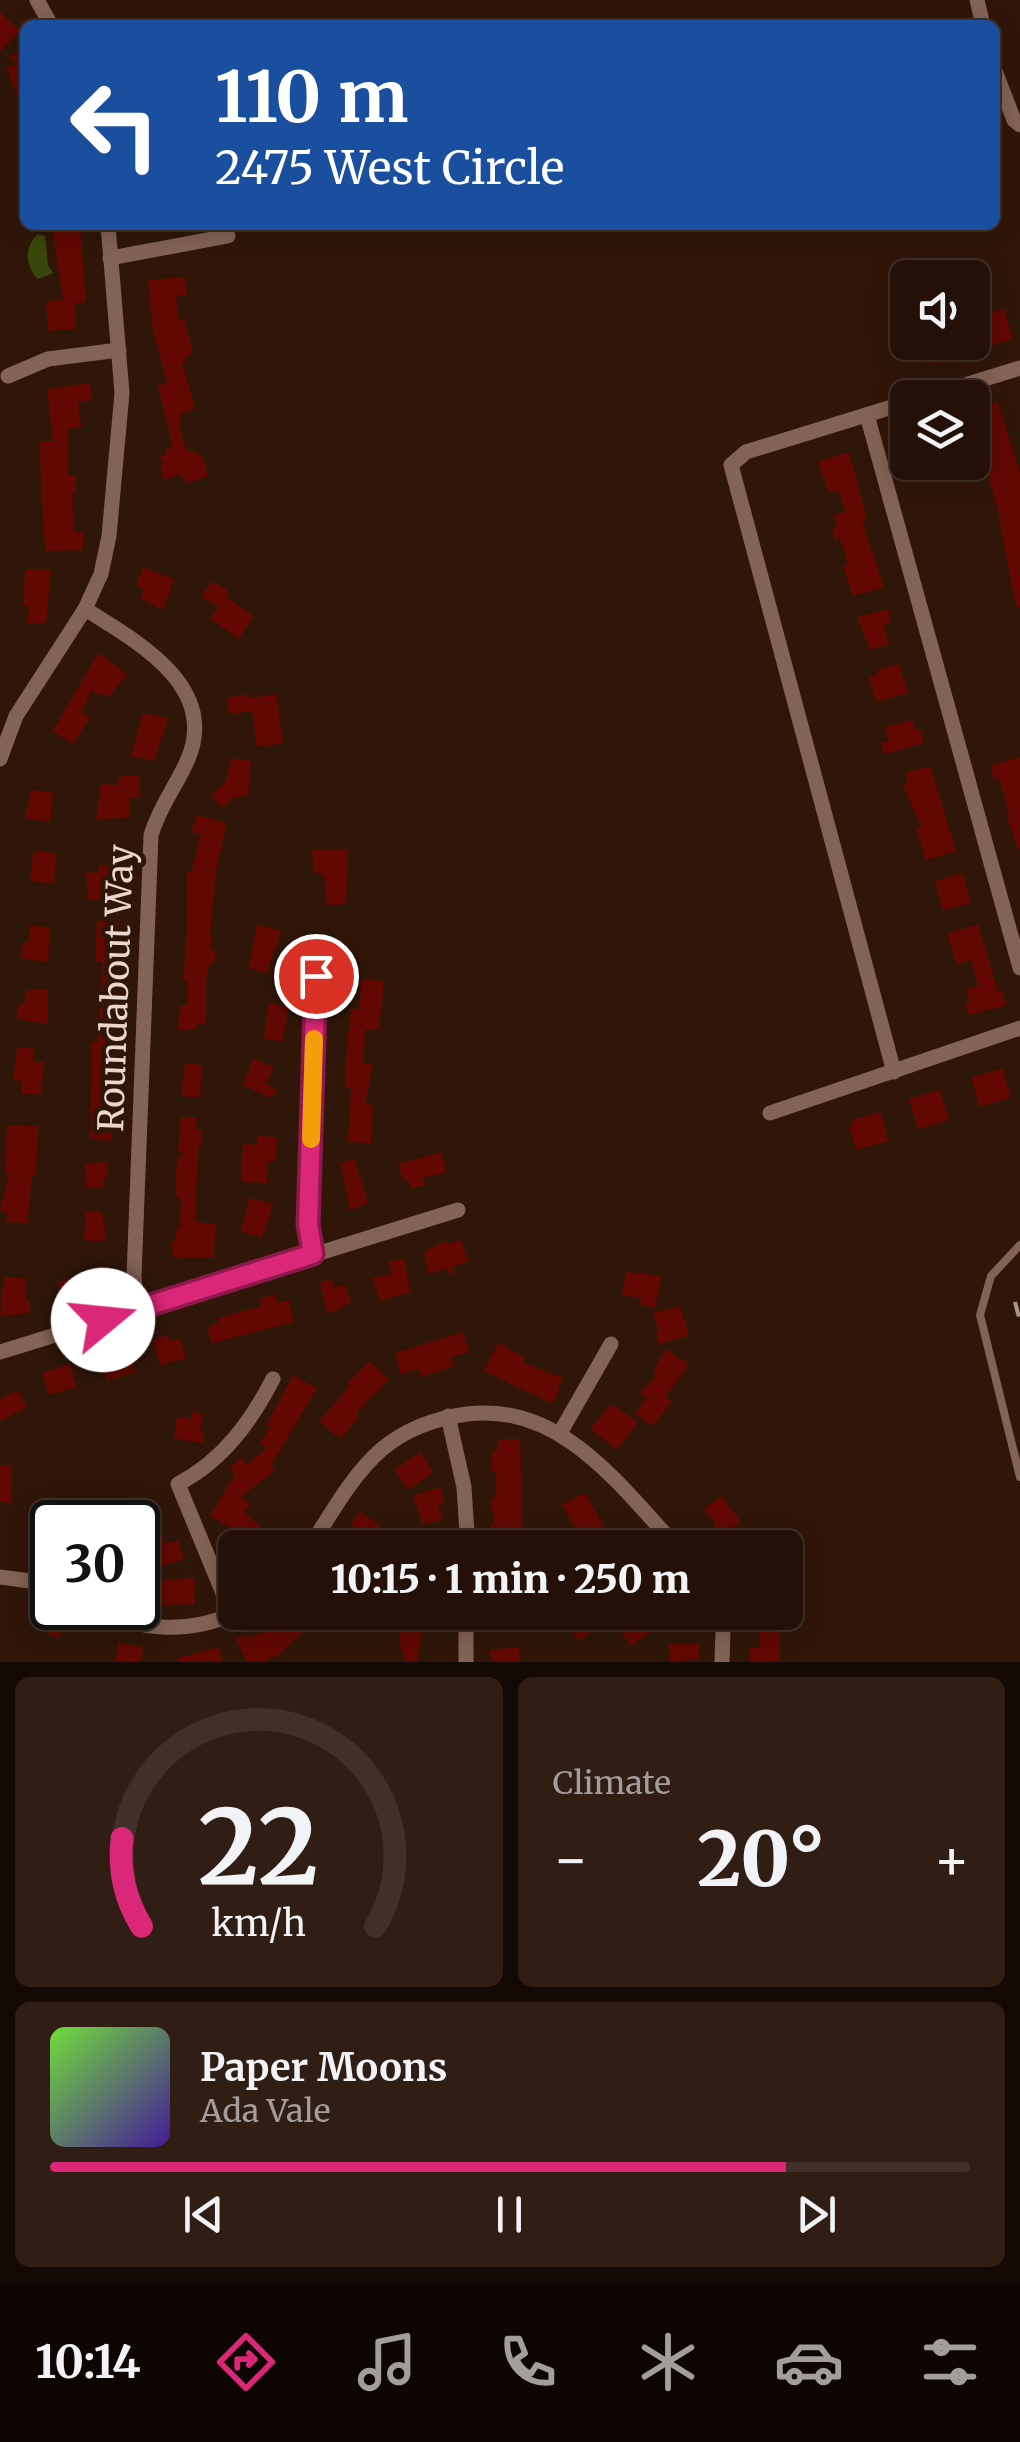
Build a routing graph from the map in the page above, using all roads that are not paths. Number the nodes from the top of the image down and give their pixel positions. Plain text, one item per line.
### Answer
1 (1000, 85) edge
2 (1020, 126) edge
3 (108, 230) edge
4 (228, 236) dead end
5 (110, 258) junction
6 (119, 350) junction
7 (1019, 372) edge
8 (8, 376) dead end
9 (989, 380) edge
10 (890, 408) edge
11 (867, 415) junction
12 (85, 609) junction
13 (0, 759) edge
14 (1020, 968) edge
15 (316, 976) dead end
16 (1020, 1028) edge
17 (894, 1072) junction
18 (770, 1114) dead end
19 (458, 1210) dead end
20 (1020, 1245) edge
21 (313, 1254) junction
22 (137, 1309) junction
23 (611, 1344) dead end
24 (0, 1352) edge
25 (273, 1380) dead end
26 (448, 1416) junction
27 (560, 1433) junction
28 (1020, 1476) edge
29 (321, 1530) edge
30 (467, 1530) edge
31 (661, 1530) edge
32 (0, 1577) edge
33 (218, 1577) edge
34 (30, 1581) edge
35 (218, 1619) edge
36 (160, 1628) edge
37 (466, 1630) edge
38 (723, 1630) edge
39 (466, 1662) edge
40 (722, 1662) edge

1 - 2 street
3 - 5 street
4 - 5 street
5 - 6 street
6 - 8 street
6 - 12 street
7 - 9 street
10 - 11 street
11 - 14 street
11 - 17 street
12 - 13 street
12 - 22 street, Roundabout Way
15 - 21 street
16 - 17 street
17 - 18 street
19 - 21 street
20 - 28 lane
21 - 22 street
22 - 24 street
23 - 27 street
25 - 33 street
26 - 27 street
26 - 29 street
26 - 30 street
27 - 31 street
32 - 34 street
35 - 36 street
37 - 39 street
38 - 40 street

